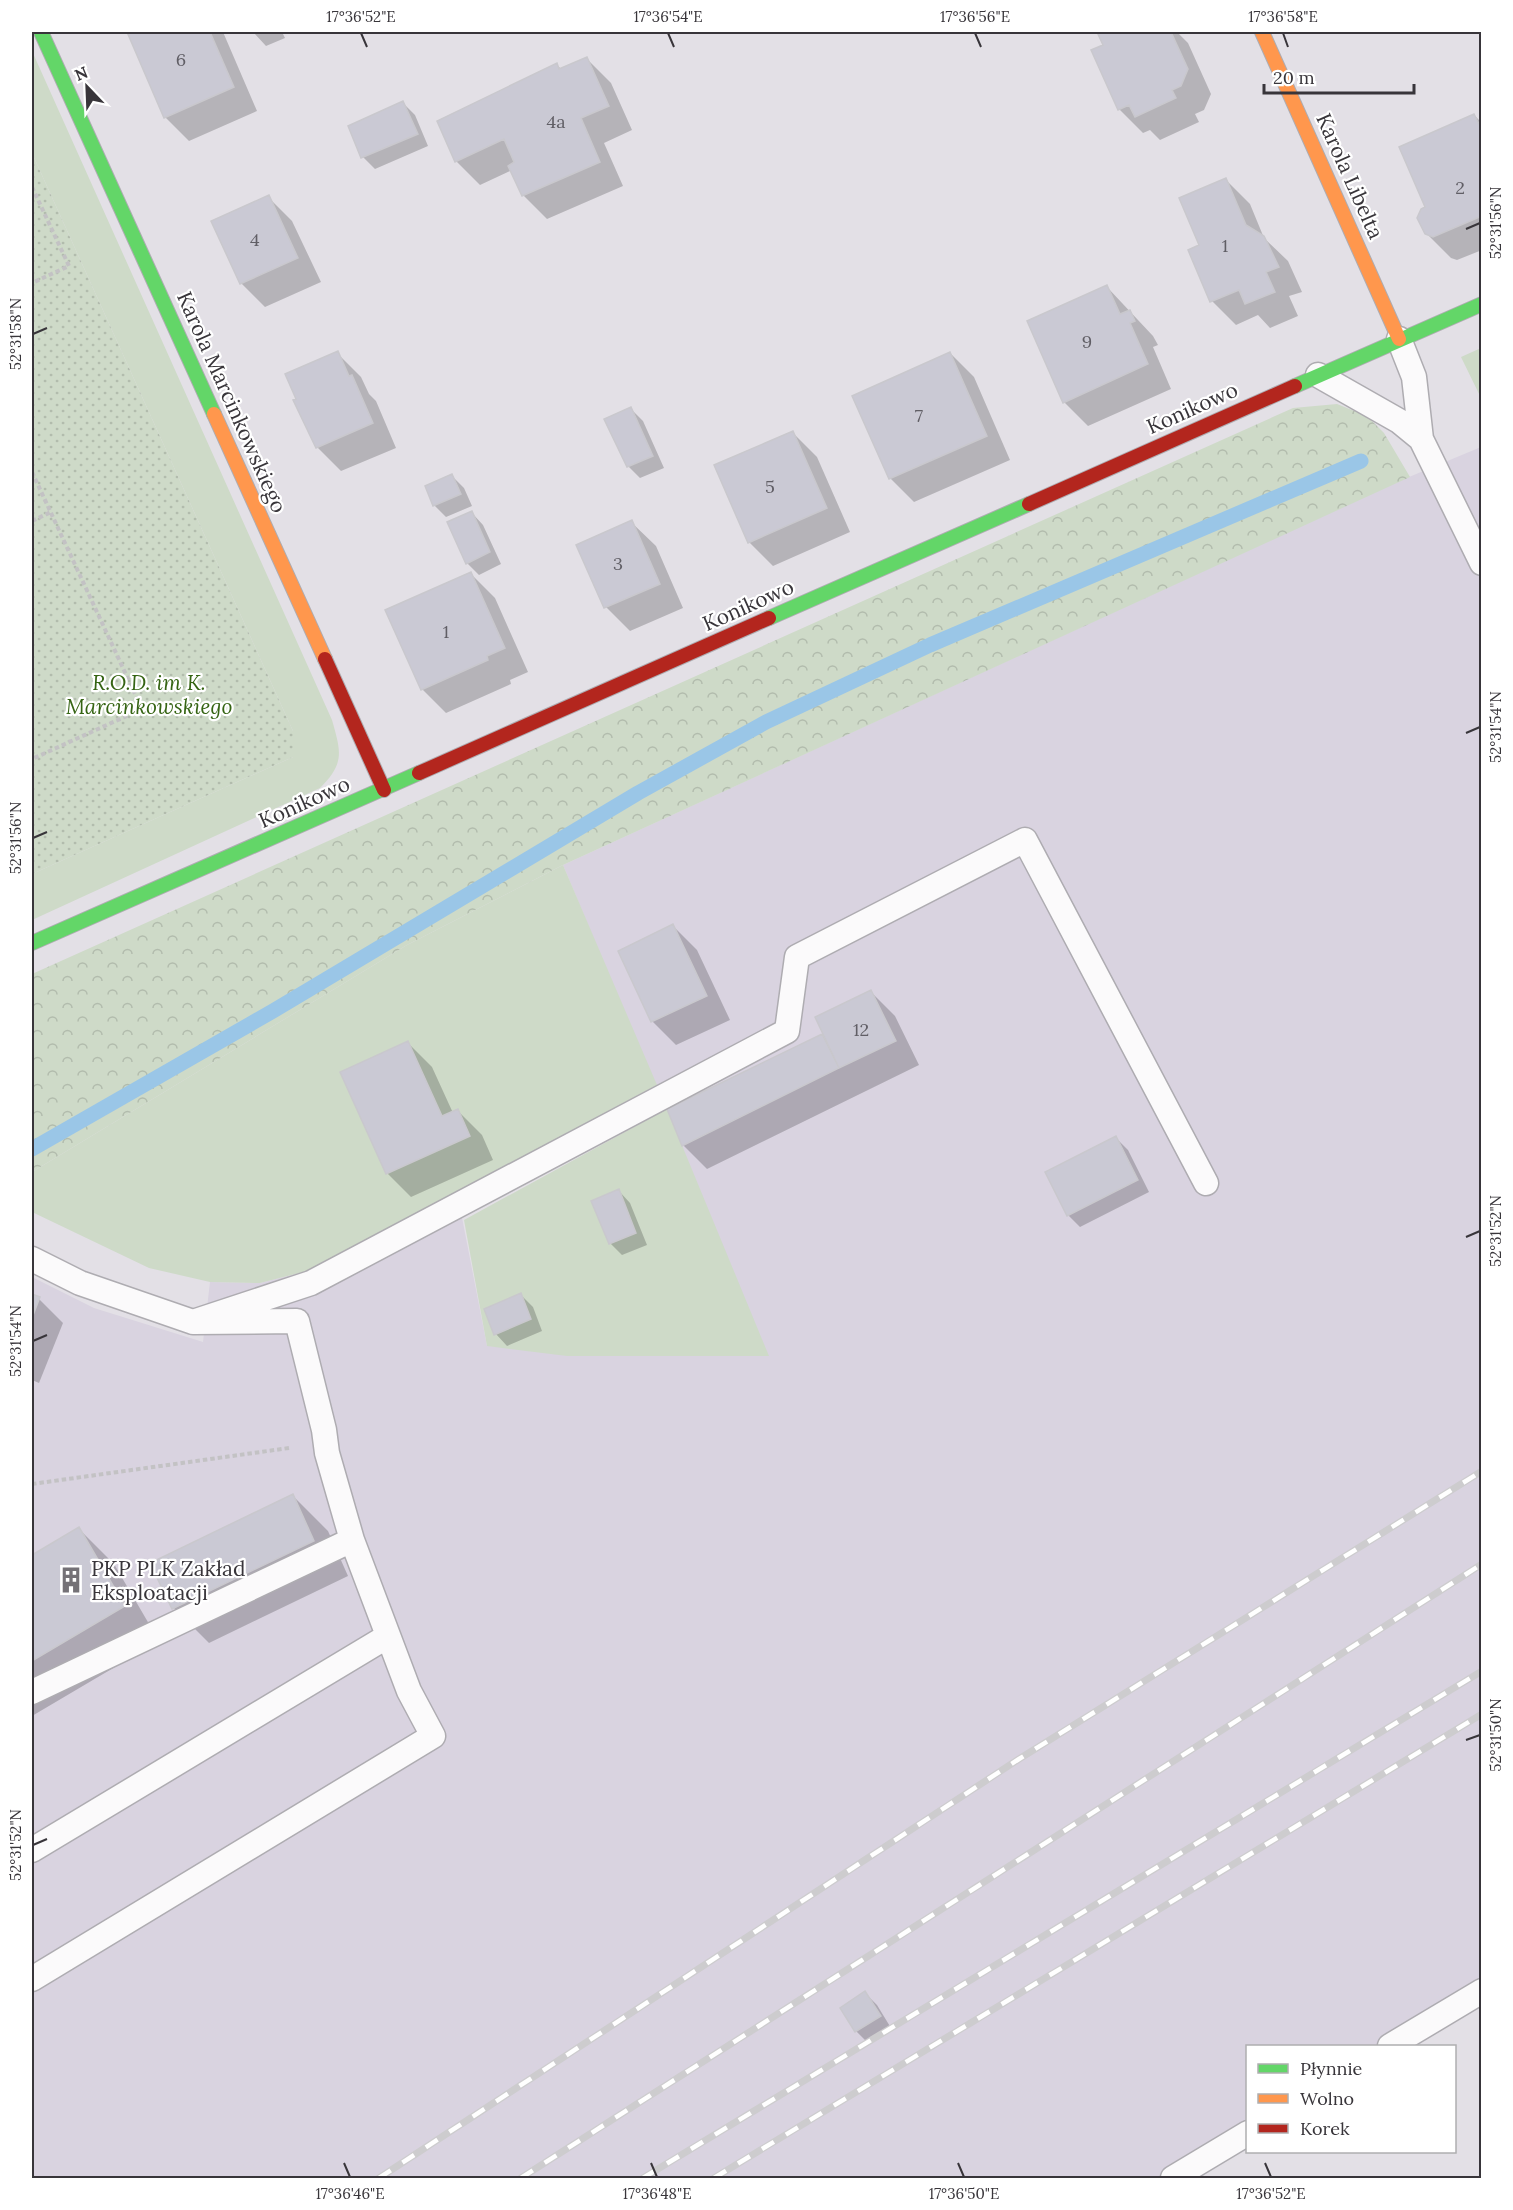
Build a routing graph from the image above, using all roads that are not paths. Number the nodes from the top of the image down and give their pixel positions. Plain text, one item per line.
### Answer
1 (41, 32) edge
2 (1262, 32) edge
3 (1482, 304) edge
4 (1400, 339) junction
5 (1318, 375) junction
6 (1421, 439) junction
7 (1482, 563) edge
8 (384, 790) junction
9 (32, 943) edge
10 (1206, 1183) dead end
11 (32, 1259) edge
12 (193, 1322) junction
13 (352, 1540) junction
14 (388, 1635) junction
15 (32, 1692) edge
16 (32, 1850) edge
17 (32, 1979) edge
18 (1482, 1991) edge
19 (1392, 2045) edge
20 (1246, 2134) edge
21 (1173, 2178) edge

1 - 8 street, Karola Marcinkowskiego
2 - 4 street, Karola Libelta
3 - 4 street, Konikowo
4 - 5 street, Konikowo
4 - 6 lane
5 - 6 lane
5 - 8 street, Konikowo
6 - 7 lane
8 - 9 street, Konikowo
10 - 12 lane
11 - 12 lane
12 - 13 lane
13 - 14 lane
13 - 15 lane
14 - 16 lane
14 - 17 lane
18 - 19 lane
20 - 21 lane

